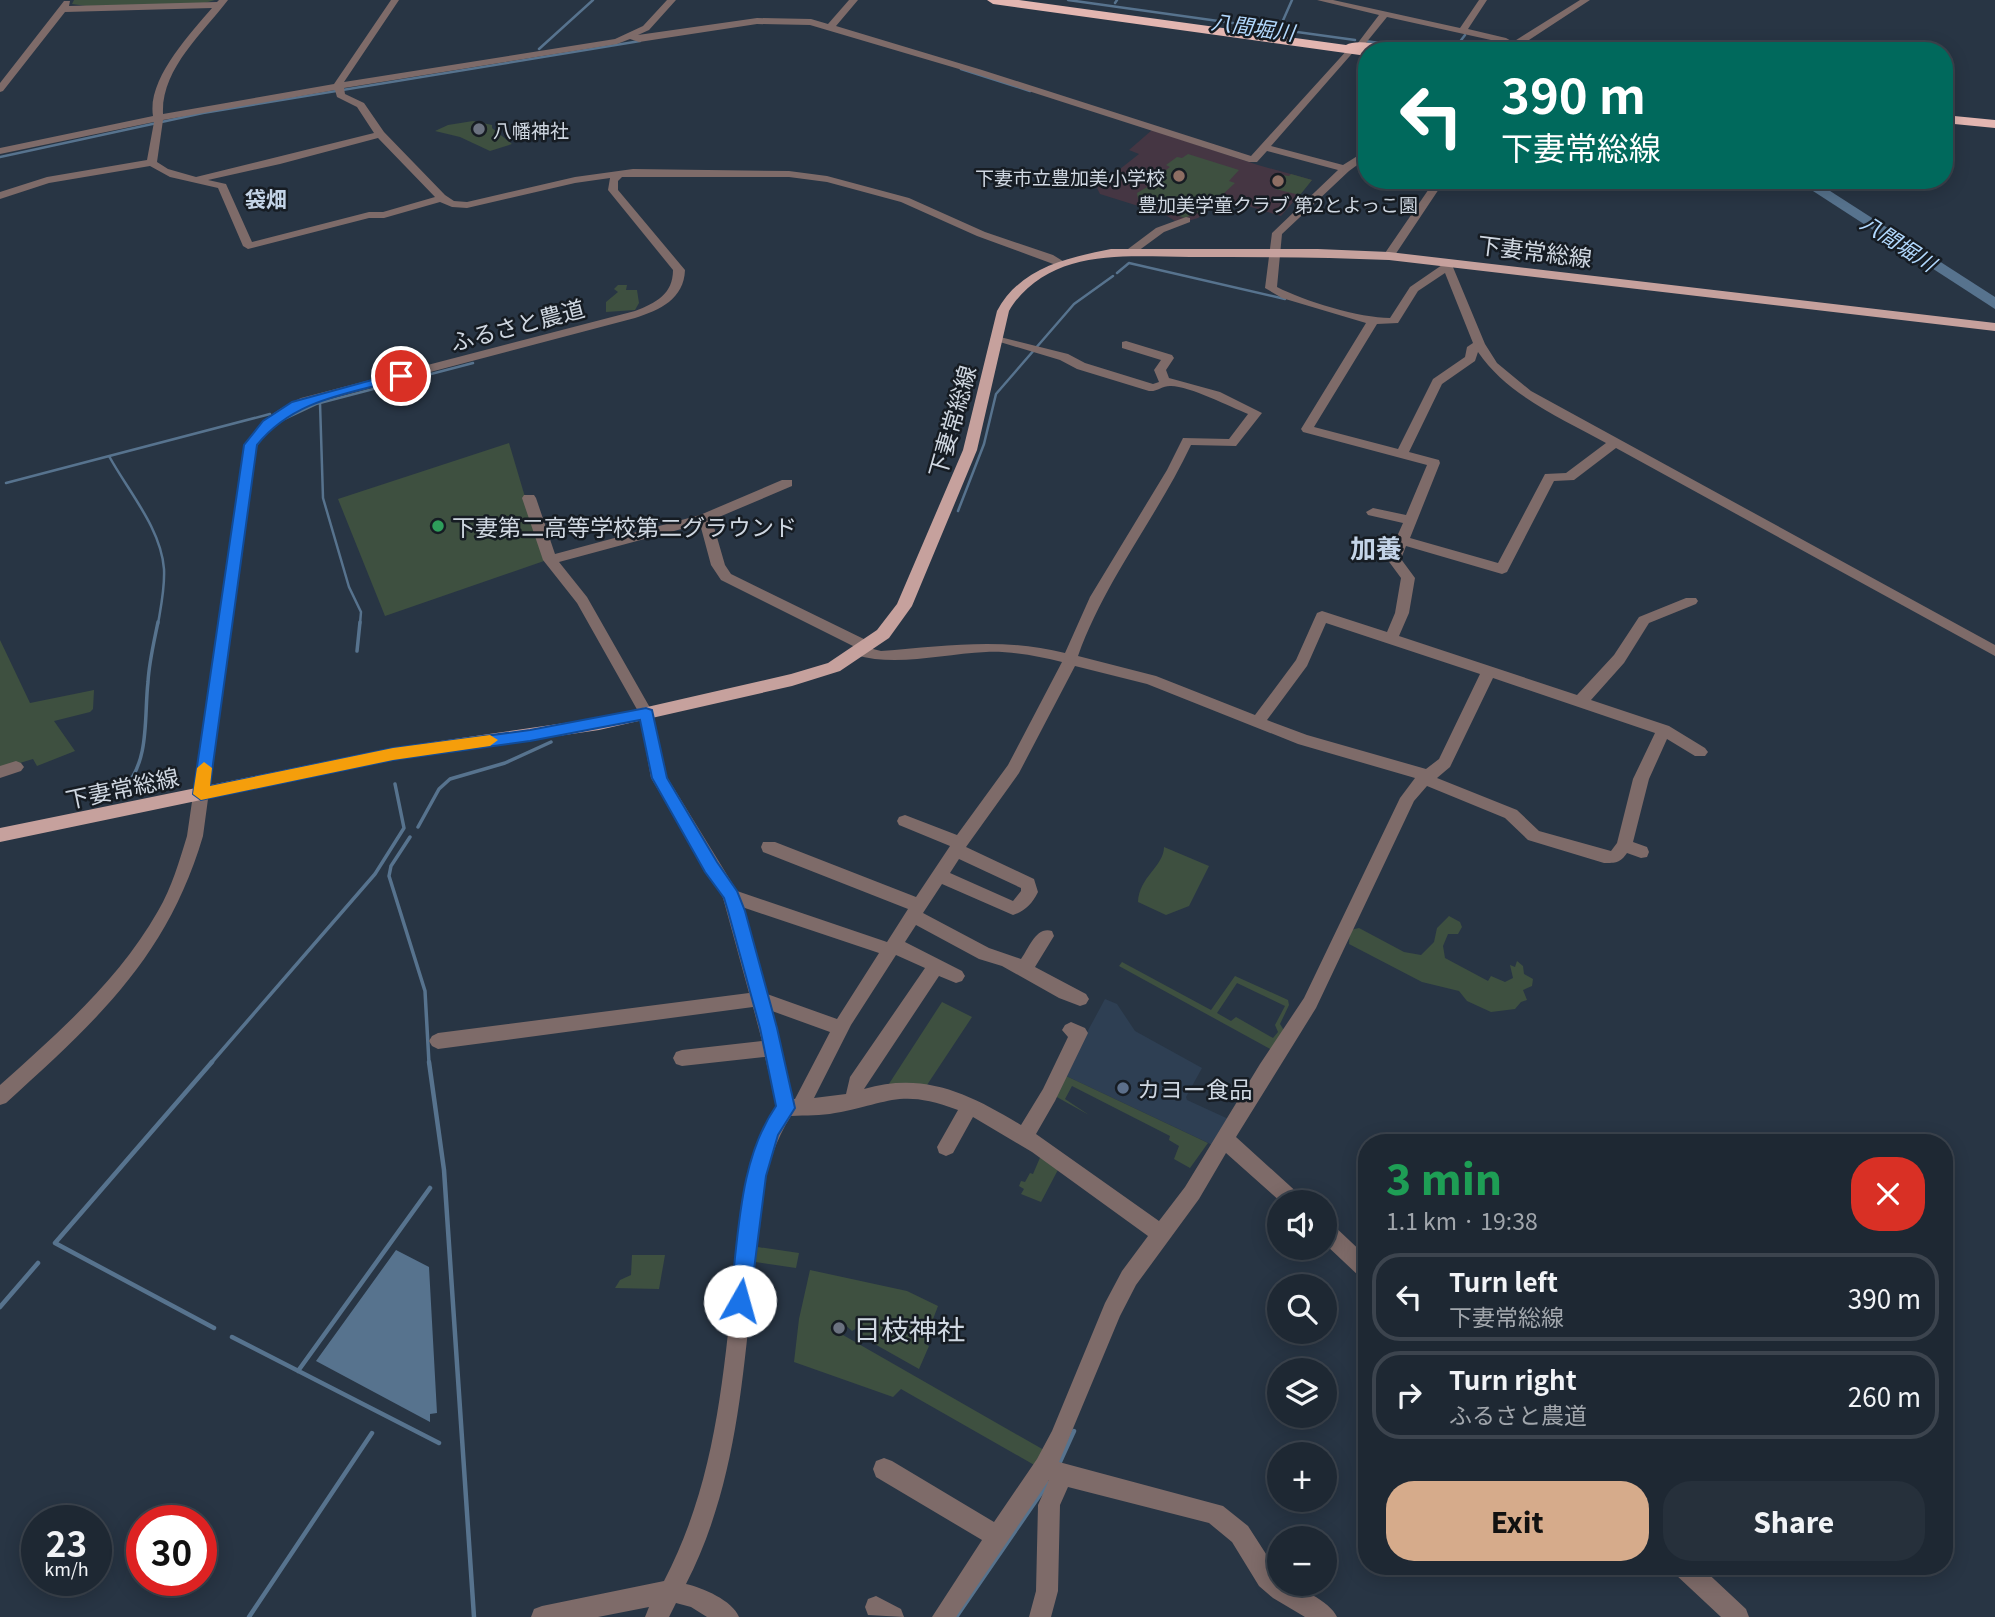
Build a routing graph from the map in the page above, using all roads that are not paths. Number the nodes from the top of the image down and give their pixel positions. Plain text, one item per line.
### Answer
1 (69, 0) edge
2 (395, 0) edge
3 (672, 0) edge
4 (854, 0) edge
5 (993, 0) edge
6 (1024, 0) edge
7 (1321, 0) edge
8 (1586, 0) edge
9 (1483, 1) edge
10 (222, 3) edge
11 (1352, 3) edge
12 (62, 9) junction
13 (1385, 14) junction
14 (831, 26) junction
15 (1462, 32) junction
16 (632, 36) junction
17 (1364, 42) edge
18 (1497, 42) edge
19 (1526, 42) edge
20 (1358, 49) edge
21 (1358, 49) edge
22 (1358, 50) edge
23 (0, 89) edge
24 (339, 89) junction
25 (1953, 117) edge
26 (158, 121) junction
27 (1995, 121) edge
28 (380, 134) junction
29 (1265, 147) junction
30 (0, 151) edge
31 (1358, 160) edge
32 (152, 162) junction
33 (1345, 169) junction
34 (619, 174) junction
35 (195, 179) junction
36 (1434, 189) edge
37 (0, 196) edge
38 (443, 198) junction
39 (1186, 220) dead end
40 (1130, 252) junction
41 (1275, 253) junction
42 (1389, 256) junction
43 (1060, 263) junction
44 (1447, 264) junction
45 (1373, 321) junction
46 (1995, 327) edge
47 (996, 340) junction
48 (1479, 344) junction
49 (1126, 345) dead end
50 (1170, 382) junction
51 (1614, 443) junction
52 (1402, 454) junction
53 (787, 483) dead end
54 (529, 498) dead end
55 (1373, 512) dead end
56 (705, 518) junction
57 (1410, 520) junction
58 (1402, 540) junction
59 (550, 560) junction
60 (1691, 601) dead end
61 (1391, 639) junction
62 (864, 649) junction
63 (1995, 651) edge
64 (1070, 659) junction
65 (1488, 673) junction
66 (1580, 702) junction
67 (646, 713) junction
68 (1257, 723) junction
69 (1664, 730) junction
70 (1700, 752) dead end
71 (16, 767) dead end
72 (0, 772) edge
73 (1427, 778) junction
74 (201, 794) junction
75 (905, 821) dead end
76 (0, 835) edge
77 (1624, 845) junction
78 (769, 847) dead end
79 (958, 847) junction
80 (1641, 852) dead end
81 (939, 876) junction
82 (731, 895) junction
83 (917, 911) junction
84 (1046, 936) dead end
85 (893, 948) junction
86 (936, 966) junction
87 (1024, 969) junction
88 (956, 975) dead end
89 (759, 999) junction
90 (1080, 999) dead end
91 (841, 1028) junction
92 (1071, 1030) dead end
93 (438, 1041) dead end
94 (772, 1048) junction
95 (682, 1058) dead end
96 (0, 1097) edge
97 (854, 1099) junction
98 (970, 1106) junction
99 (793, 1107) junction
100 (1024, 1137) junction
101 (1224, 1139) junction
102 (946, 1147) dead end
103 (1281, 1190) edge
104 (1161, 1234) junction
105 (1337, 1242) edge
106 (1358, 1262) edge
107 (884, 1469) dead end
108 (1054, 1471) junction
109 (998, 1537) junction
110 (1693, 1575) edge
111 (672, 1591) junction
112 (542, 1617) edge
113 (656, 1617) edge
114 (728, 1617) edge
115 (943, 1617) edge
116 (1040, 1617) edge
117 (1326, 1617) edge
118 (1738, 1617) edge

1 - 12 street
2 - 24 street
3 - 16 street
4 - 14 street
5 - 20 highway
6 - 21 highway
7 - 11 street
8 - 19 street
9 - 15 street
10 - 12 street
10 - 26 street
11 - 13 street
12 - 23 street
13 - 15 street
13 - 17 street
14 - 16 street
14 - 29 street
15 - 18 street
16 - 24 street
22 - 29 street
24 - 26 street
24 - 28 street
25 - 27 highway
26 - 30 street
26 - 32 street
28 - 35 street
28 - 38 street
29 - 33 street
31 - 33 street
32 - 35 street
32 - 37 street
33 - 41 street
34 - 38 street
34 - 43 street
34 - 74 street, ふるさと農道
35 - 38 street
36 - 42 street
39 - 40 street
40 - 41 main road, 下妻常総線
40 - 43 main road, 下妻常総線
41 - 42 main road, 下妻常総線
41 - 45 street
42 - 44 main road, 下妻常総線
43 - 47 main road, 下妻常総線
44 - 45 street
44 - 46 main road, 下妻常総線
44 - 48 street
45 - 52 street
47 - 50 street
47 - 62 main road, 下妻常総線
48 - 51 street
48 - 52 street
49 - 50 street
50 - 64 street
51 - 58 street
51 - 63 street
52 - 57 street
53 - 56 street
54 - 59 street
55 - 57 street
56 - 59 street
56 - 62 street
57 - 58 street
58 - 61 street
59 - 67 street
60 - 66 street
61 - 65 street
61 - 68 street
62 - 64 street
62 - 67 main road, 下妻常総線
64 - 68 street
64 - 79 street
65 - 66 street
65 - 73 street
66 - 69 street
67 - 74 main road, 下妻常総線
67 - 82 street
68 - 73 street
69 - 70 street
69 - 77 street
71 - 72 street
73 - 77 street
73 - 101 street
74 - 76 main road, 下妻常総線
74 - 96 street, ふるさと農道
75 - 79 street
77 - 80 street
78 - 83 street
79 - 81 street
79 - 81 street
81 - 83 street
82 - 85 street
82 - 89 street
83 - 85 street
83 - 87 street
84 - 87 street
85 - 86 street
85 - 91 street
86 - 88 street
86 - 97 street
87 - 90 street
89 - 91 street
89 - 93 street
89 - 94 street
91 - 99 street
92 - 100 street
94 - 95 street
94 - 99 street
97 - 98 street
97 - 99 street
98 - 100 street
98 - 102 street
99 - 111 street
100 - 104 street
101 - 103 street
101 - 104 street
104 - 108 street
105 - 106 street
107 - 109 street
108 - 109 street
108 - 116 street
108 - 117 street
109 - 115 street
110 - 118 street
111 - 112 street
111 - 113 street
111 - 114 street

